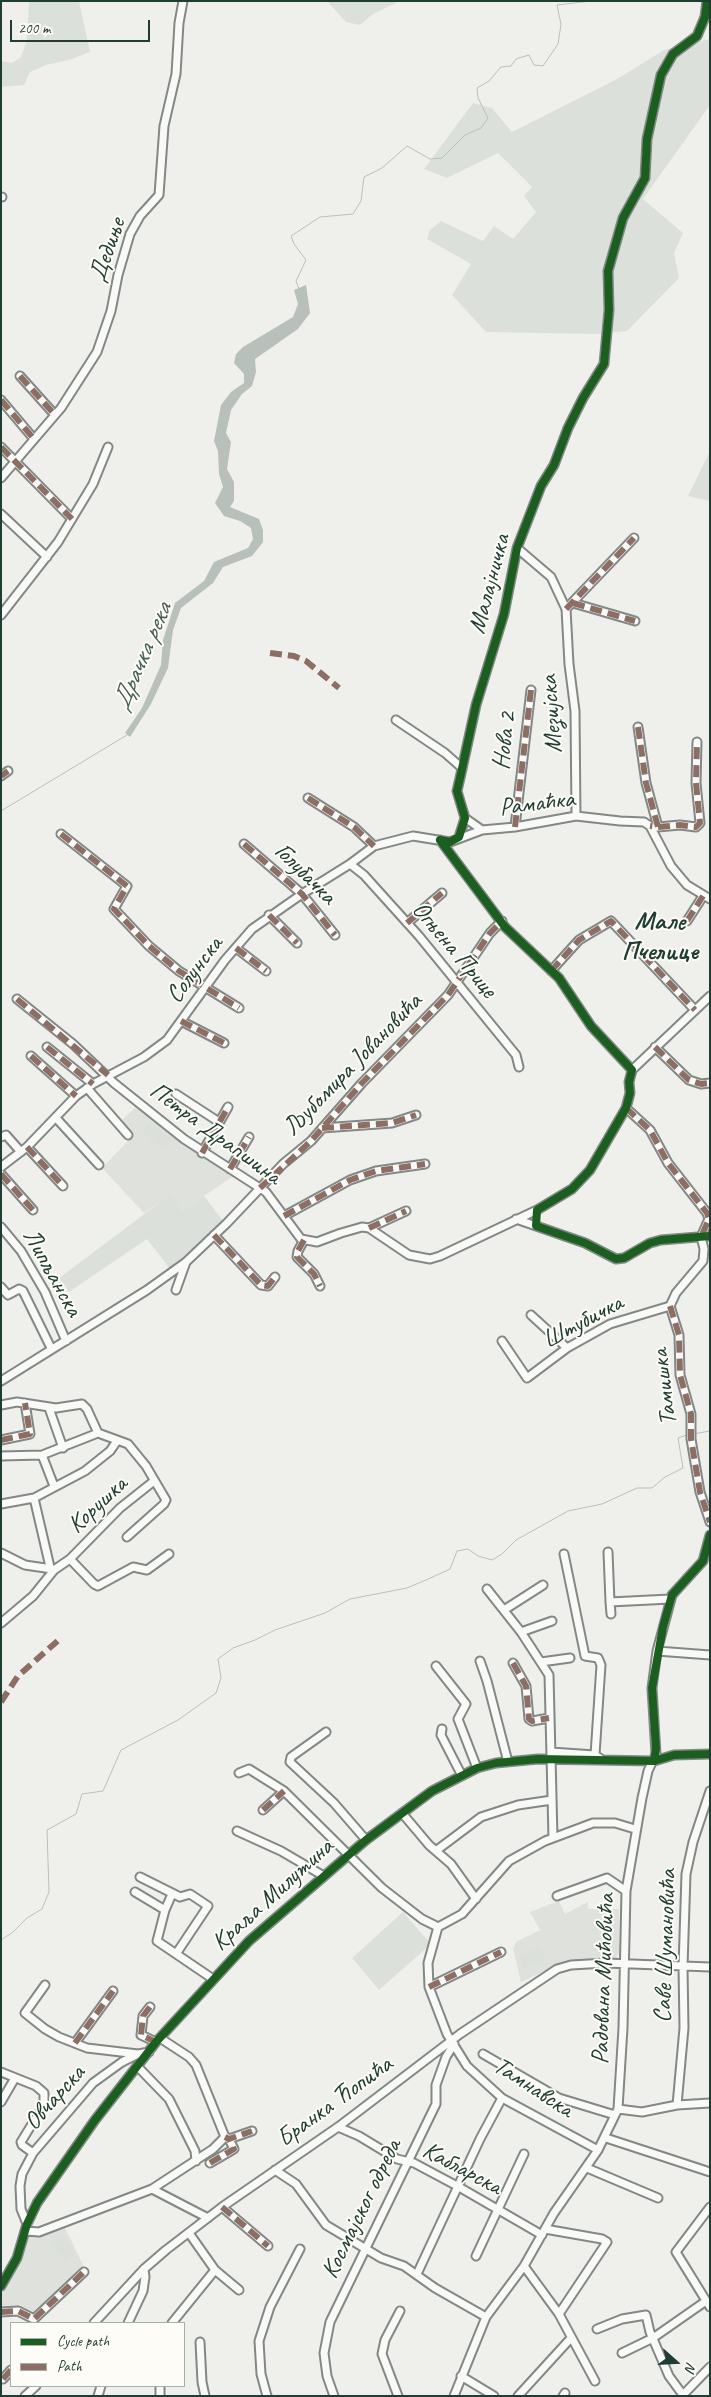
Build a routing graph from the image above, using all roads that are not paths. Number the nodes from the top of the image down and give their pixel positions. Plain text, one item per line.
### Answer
1 (183, 1) edge
2 (707, 1) edge
3 (20, 376) dead end
4 (1, 400) edge
5 (55, 415) junction
6 (34, 439) junction
7 (1, 447) edge
8 (108, 447) dead end
9 (15, 462) junction
10 (1, 478) edge
11 (1, 514) edge
12 (72, 518) junction
13 (634, 538) dead end
14 (517, 548) junction
15 (47, 557) junction
16 (573, 603) junction
17 (566, 609) junction
18 (1, 615) edge
19 (635, 620) dead end
20 (531, 690) dead end
21 (396, 720) dead end
22 (638, 727) dead end
23 (697, 742) dead end
24 (462, 768) junction
25 (8, 771) dead end
26 (1, 776) edge
27 (308, 798) dead end
28 (576, 816) junction
29 (465, 818) junction
30 (514, 827) junction
31 (654, 827) junction
32 (482, 830) junction
33 (61, 834) dead end
34 (459, 837) junction
35 (440, 840) junction
36 (244, 844) dead end
37 (374, 846) junction
38 (350, 864) junction
39 (442, 892) dead end
40 (302, 894) junction
41 (707, 897) edge
42 (269, 915) junction
43 (502, 921) junction
44 (687, 922) dead end
45 (407, 923) junction
46 (335, 935) dead end
47 (298, 943) dead end
48 (236, 948) junction
49 (551, 971) junction
50 (266, 972) dead end
51 (457, 984) junction
52 (205, 988) junction
53 (710, 996) edge
54 (17, 999) dead end
55 (239, 1008) dead end
56 (695, 1010) junction
57 (181, 1021) junction
58 (224, 1043) dead end
59 (47, 1047) dead end
60 (655, 1047) junction
61 (31, 1056) dead end
62 (519, 1067) dead end
63 (632, 1070) junction
64 (108, 1075) junction
65 (710, 1083) edge
66 (90, 1086) junction
67 (176, 1094) dead end
68 (76, 1096) junction
69 (228, 1106) dead end
70 (626, 1108) junction
71 (416, 1115) dead end
72 (56, 1118) junction
73 (219, 1122) junction
74 (322, 1128) junction
75 (128, 1135) dead end
76 (1, 1137) edge
77 (249, 1137) dead end
78 (27, 1147) junction
79 (21, 1152) junction
80 (202, 1153) junction
81 (425, 1164) dead end
82 (99, 1165) dead end
83 (1, 1167) edge
84 (230, 1169) junction
85 (1, 1174) edge
86 (64, 1186) dead end
87 (260, 1188) junction
88 (32, 1210) dead end
89 (406, 1210) dead end
90 (536, 1210) junction
91 (284, 1216) junction
92 (516, 1220) junction
93 (536, 1226) junction
94 (1, 1227) edge
95 (369, 1228) junction
96 (214, 1235) junction
97 (710, 1236) edge
98 (701, 1237) junction
99 (304, 1240) junction
100 (186, 1262) junction
101 (170, 1274) junction
102 (180, 1278) junction
103 (275, 1278) dead end
104 (320, 1286) dead end
105 (1, 1287) edge
106 (176, 1290) dead end
107 (670, 1306) junction
108 (531, 1315) dead end
109 (66, 1341) junction
110 (502, 1341) dead end
111 (51, 1348) junction
112 (567, 1348) junction
113 (1, 1381) edge
114 (25, 1403) junction
115 (1, 1405) edge
116 (49, 1408) junction
117 (98, 1433) junction
118 (1, 1440) edge
119 (117, 1440) junction
120 (63, 1448) junction
121 (42, 1455) junction
122 (1, 1456) edge
123 (154, 1481) junction
124 (54, 1486) junction
125 (34, 1498) junction
126 (1, 1504) edge
127 (710, 1522) edge
128 (128, 1537) dead end
129 (710, 1537) edge
130 (608, 1552) dead end
131 (169, 1554) dead end
132 (564, 1554) dead end
133 (3, 1557) edge
134 (70, 1559) junction
135 (52, 1569) junction
136 (543, 1585) dead end
137 (487, 1589) dead end
138 (670, 1599) junction
139 (610, 1602) junction
140 (504, 1610) junction
141 (611, 1614) dead end
142 (552, 1621) dead end
143 (1, 1623) edge
144 (521, 1632) junction
145 (657, 1650) junction
146 (710, 1655) edge
147 (570, 1658) dead end
148 (480, 1661) dead end
149 (541, 1662) junction
150 (513, 1663) dead end
151 (436, 1666) dead end
152 (549, 1718) junction
153 (442, 1729) dead end
154 (326, 1732) dead end
155 (710, 1754) edge
156 (551, 1756) junction
157 (598, 1757) junction
158 (654, 1761) junction
159 (508, 1762) junction
160 (477, 1768) junction
161 (240, 1773) dead end
162 (461, 1774) junction
163 (710, 1791) edge
164 (284, 1792) junction
165 (552, 1800) junction
166 (262, 1810) dead end
167 (402, 1813) junction
168 (635, 1829) junction
169 (237, 1831) dead end
170 (554, 1838) junction
171 (366, 1840) junction
172 (438, 1850) junction
173 (347, 1855) junction
174 (322, 1875) junction
175 (140, 1877) dead end
176 (626, 1891) junction
177 (135, 1892) dead end
178 (172, 1894) junction
179 (557, 1896) dead end
180 (476, 1899) junction
181 (165, 1910) junction
182 (438, 1927) junction
183 (501, 1952) dead end
184 (176, 1954) junction
185 (624, 1964) junction
186 (710, 1967) edge
187 (683, 1968) junction
188 (213, 1979) junction
189 (45, 1986) dead end
190 (429, 1987) junction
191 (113, 1991) dead end
192 (150, 2007) dead end
193 (158, 2040) junction
194 (452, 2042) junction
195 (75, 2043) junction
196 (149, 2052) junction
197 (138, 2054) junction
198 (483, 2054) dead end
199 (137, 2066) junction
200 (1, 2072) edge
201 (15, 2078) junction
202 (502, 2098) junction
203 (1, 2102) edge
204 (710, 2103) edge
205 (677, 2105) junction
206 (617, 2112) junction
207 (338, 2127) junction
208 (252, 2131) dead end
209 (227, 2138) junction
210 (606, 2138) junction
211 (598, 2150) junction
212 (33, 2153) junction
213 (524, 2154) dead end
214 (196, 2161) junction
215 (408, 2162) junction
216 (210, 2163) dead end
217 (587, 2168) junction
218 (275, 2170) junction
219 (710, 2172) edge
220 (459, 2187) junction
221 (152, 2189) junction
222 (658, 2198) dead end
223 (222, 2207) junction
224 (710, 2207) edge
225 (499, 2210) junction
226 (208, 2218) junction
227 (26, 2228) junction
228 (543, 2232) junction
229 (189, 2233) junction
230 (268, 2246) dead end
231 (366, 2248) junction
232 (300, 2249) dead end
233 (476, 2256) dead end
234 (524, 2266) junction
235 (144, 2269) junction
236 (215, 2270) junction
237 (84, 2272) dead end
238 (417, 2274) junction
239 (1, 2286) edge
240 (239, 2290) dead end
241 (708, 2304) edge
242 (400, 2311) dead end
243 (1, 2312) edge
244 (559, 2314) junction
245 (486, 2317) junction
246 (36, 2321) edge
247 (95, 2322) edge
248 (128, 2322) edge
249 (173, 2322) edge
250 (597, 2329) dead end
251 (571, 2338) junction
252 (653, 2338) junction
253 (200, 2342) dead end
254 (622, 2353) dead end
255 (710, 2367) edge
256 (10, 2371) edge
257 (461, 2376) junction
258 (3, 2379) dead end
259 (595, 2381) dead end
260 (35, 2387) edge
261 (683, 2395) edge
262 (25, 2396) edge
263 (205, 2396) edge
264 (267, 2396) edge
265 (334, 2396) edge
266 (398, 2396) edge
267 (454, 2396) edge
268 (494, 2396) edge
269 (518, 2396) edge

1 - 5 street, Дедиње
2 - 14 street, Малајничка
3 - 5 street
4 - 6 street
5 - 6 street, Дедиње
6 - 9 street, Дедиње
7 - 9 street
8 - 12 street
9 - 10 street, Дедиње
9 - 12 street
11 - 15 street
12 - 15 street
13 - 16 street
14 - 17 street, Мезијска
14 - 24 street, Малајничка
15 - 18 street
16 - 17 street
16 - 19 street
17 - 28 street, Мезијска
20 - 30 street, Нова 2
21 - 24 street
22 - 31 street
23 - 31 street, Рамаћка
24 - 29 street, Малајничка
25 - 26 street
27 - 37 street
28 - 30 street, Рамаћка
28 - 31 street, Рамаћка
29 - 32 street
29 - 34 street
30 - 32 street, Рамаћка
31 - 41 street
32 - 34 street, Рамаћка
33 - 52 street
34 - 35 street, Рамаћка
35 - 37 street, Солунска
35 - 43 street
36 - 40 street, Голубачка
37 - 38 street, Солунска
38 - 40 street, Солунска
38 - 45 street, Огњена Прице
39 - 45 street
40 - 42 street, Солунска
40 - 46 street, Голубачка
41 - 44 street
42 - 47 street
42 - 48 street, Солунска
43 - 49 street
43 - 51 street, Љубомира Јовановића
45 - 51 street, Огњена Прице
48 - 50 street
48 - 52 street, Солунска
49 - 56 street
49 - 63 street
51 - 62 street, Огњена Прице
51 - 74 street, Љубомира Јовановића
52 - 55 street
52 - 57 street, Солунска
53 - 56 street
54 - 64 street, Петра Драпшина
56 - 60 street
57 - 58 street
57 - 64 street, Солунска
59 - 66 street
60 - 63 street
60 - 65 street
61 - 68 street
63 - 70 street
64 - 66 street, Солунска
64 - 80 street, Петра Драпшина
66 - 68 street, Солунска
66 - 75 street
67 - 73 street
68 - 72 street, Солунска
69 - 73 street
70 - 90 street
70 - 98 street
71 - 74 street
72 - 78 street, Солунска
72 - 82 street
73 - 80 street
74 - 87 street, Љубомира Јовановића
76 - 79 street
77 - 84 street
78 - 79 street, Солунска
78 - 86 street
79 - 83 street, Солунска
80 - 84 street, Петра Драпшина
81 - 91 street
84 - 87 street, Петра Драпшина
85 - 88 street
87 - 91 street, Петра Драпшина
87 - 96 street, Љубомира Јовановића
89 - 95 street
90 - 92 street
90 - 93 street
91 - 99 street, Петра Драпшина
92 - 93 street
92 - 95 street
93 - 98 street
94 - 109 street, Липљанска
95 - 99 street
96 - 100 street, Љубомира Јовановића
96 - 103 street
97 - 98 street
98 - 107 street
99 - 104 street
100 - 101 street, Љубомира Јовановића
100 - 102 street
101 - 102 street
101 - 109 street, Љубомира Јовановића
102 - 106 street
105 - 111 street
107 - 112 street, Штубичка
107 - 127 street, Тамишка
108 - 112 street
109 - 111 street, Љубомира Јовановића
110 - 112 street, Штубичка
111 - 113 street, Љубомира Јовановића
114 - 115 street
114 - 116 street
114 - 118 street
116 - 117 street
116 - 120 street
117 - 119 street
117 - 120 street
119 - 123 street
119 - 124 street
120 - 121 street
121 - 122 street
121 - 124 street
123 - 128 street
123 - 134 street, Корушка
124 - 125 street
125 - 126 street
125 - 135 street
129 - 138 street, Радована Мићовића
130 - 139 street
131 - 134 street, Корушка
132 - 157 street
133 - 135 street
134 - 135 street, Корушка
135 - 143 street, Корушка
136 - 140 street
137 - 140 street
138 - 139 street
138 - 145 street, Радована Мићовића
139 - 141 street
140 - 144 street
142 - 144 street
144 - 149 street
145 - 146 street
145 - 158 street, Радована Мићовића
147 - 149 street
148 - 159 street
149 - 152 street
150 - 152 street
151 - 160 street
152 - 156 street
153 - 162 street
154 - 171 street
155 - 158 street, Краља Милутина
156 - 157 street, Краља Милутина
156 - 159 street, Краља Милутина
156 - 165 street
157 - 158 street, Краља Милутина
158 - 168 street, Радована Мићовића
159 - 160 street, Краља Милутина
160 - 162 street, Краља Милутина
161 - 164 street
162 - 167 street, Краља Милутина
163 - 187 street, Саве Шумановића
164 - 166 street
164 - 173 street
165 - 170 street
165 - 172 street
167 - 171 street, Краља Милутина
167 - 172 street
168 - 170 street
168 - 176 street, Радована Мићовића
169 - 174 street
170 - 180 street
171 - 173 street, Краља Милутина
172 - 180 street
173 - 174 street, Краља Милутина
173 - 182 street
174 - 188 street, Краља Милутина
175 - 178 street
176 - 179 street
176 - 185 street, Радована Мићовића
177 - 181 street
178 - 181 street
178 - 184 street
180 - 182 street
181 - 184 street
182 - 190 street, Тамнавска
183 - 190 street
184 - 188 street
185 - 187 street, Бранка Ћопића
185 - 194 street, Бранка Ћопића
185 - 206 street, Радована Мићовића
186 - 187 street, Бранка Ћопића
187 - 205 street, Саве Шумановића
188 - 193 street, Краља Милутина
189 - 195 street
190 - 194 street, Тамнавска
191 - 195 street
192 - 193 street
193 - 196 street, Краља Милутина
193 - 209 street
194 - 202 street, Тамнавска
194 - 207 street, Бранка Ћопића
194 - 215 street, Космајског одреда
195 - 197 street
196 - 197 street, Овчарска
196 - 199 street, Краља Милутина
197 - 212 street, Овчарска
198 - 206 street
199 - 214 street
199 - 227 street, Краља Милутина
200 - 201 street
201 - 203 street
201 - 212 street
202 - 211 street, Тамнавска
202 - 220 street
204 - 205 street
205 - 206 street
206 - 210 street, Радована Мићовића
207 - 215 street, Кабларска
207 - 218 street, Бранка Ћопића
208 - 209 street
209 - 214 street
209 - 216 street
210 - 211 street, Радована Мићовића
210 - 219 street
211 - 217 street, Радована Мићовића
212 - 227 street, Овчарска
213 - 225 street
214 - 221 street
215 - 220 street, Кабларска
215 - 231 street, Космајског одреда
217 - 222 street
217 - 228 street, Радована Мићовића
218 - 223 street, Бранка Ћопића
218 - 231 street
220 - 225 street, Кабларска
220 - 238 street
221 - 226 street
221 - 227 street
223 - 226 street, Бранка Ћопића
223 - 230 street
224 - 241 street
225 - 228 street, Кабларска
225 - 233 street
226 - 229 street, Бранка Ћопића
227 - 239 street, Краља Милутина
228 - 234 street, Радована Мићовића
228 - 244 street
229 - 235 street, Бранка Ћопића
229 - 236 street
231 - 238 street
231 - 265 street, Космајског одреда
232 - 264 street
234 - 244 street
234 - 245 street, Радована Мићовића
235 - 247 street, Бранка Ћопића
235 - 248 street
236 - 240 street
236 - 249 street
237 - 246 street
238 - 245 street
241 - 252 street
242 - 266 street
243 - 246 street
244 - 251 street
245 - 257 street, Радована Мићовића
250 - 252 street
251 - 259 street
251 - 269 street
252 - 254 street
252 - 261 street
253 - 263 street
255 - 261 street
256 - 258 street
257 - 267 street, Радована Мићовића
257 - 268 street
260 - 262 street

